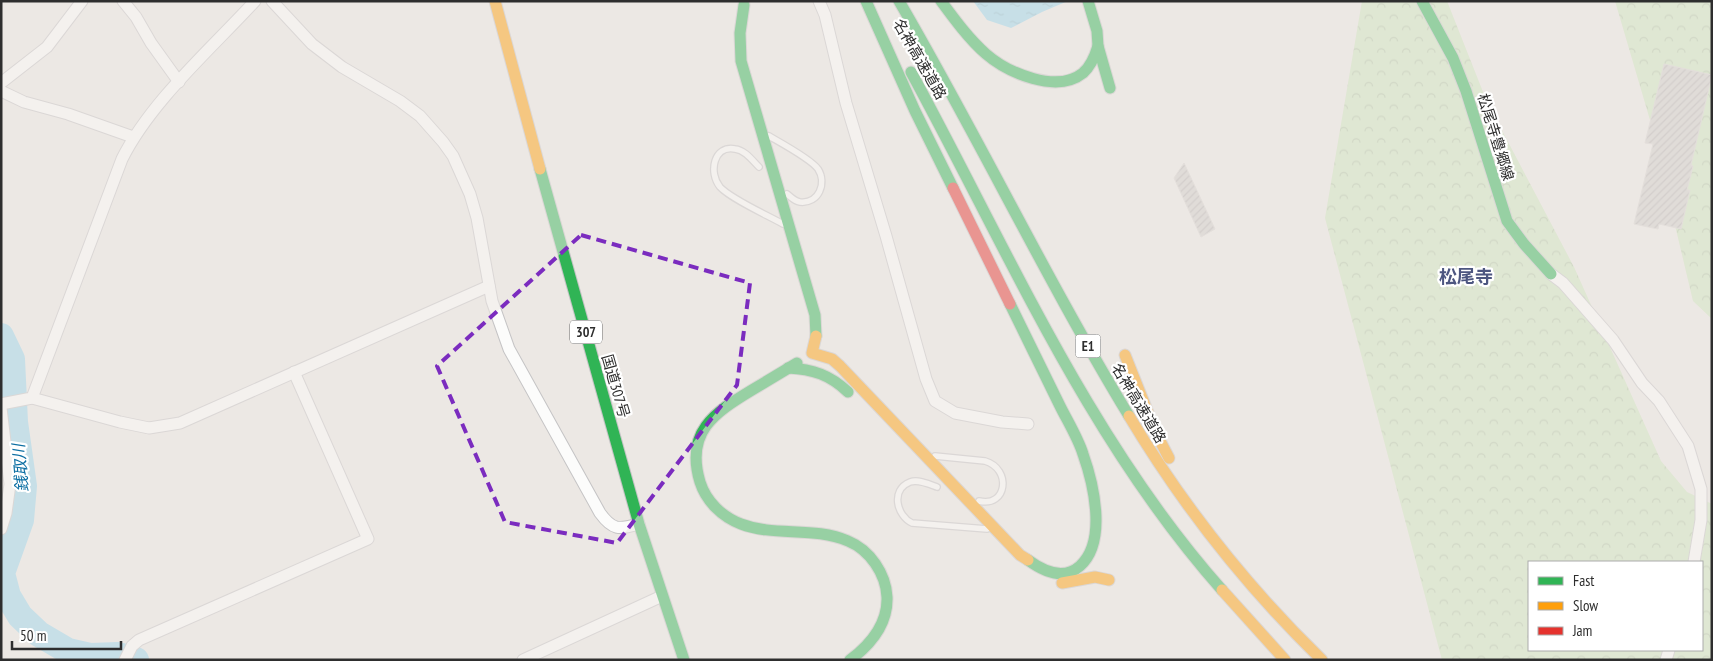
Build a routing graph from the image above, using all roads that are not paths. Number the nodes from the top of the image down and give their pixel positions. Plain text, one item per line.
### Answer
1 (82, 1) edge
2 (123, 1) edge
3 (255, 1) edge
4 (272, 1) edge
5 (495, 1) edge
6 (820, 1) edge
7 (867, 1) edge
8 (899, 1) edge
9 (941, 1) edge
10 (1088, 1) edge
11 (1422, 1) edge
12 (745, 3) edge
13 (1098, 46) junction
14 (731, 69) dead end
15 (178, 82) junction
16 (1, 83) edge
17 (1110, 88) dead end
18 (1, 90) edge
19 (757, 129) junction
20 (133, 137) junction
21 (753, 148) dead end
22 (759, 167) junction
23 (763, 181) dead end
24 (777, 186) junction
25 (768, 200) dead end
26 (774, 219) junction
27 (790, 229) junction
28 (779, 238) dead end
29 (1551, 274) joint
30 (489, 286) junction
31 (805, 346) junction
32 (1124, 355) dead end
33 (788, 368) junction
34 (294, 372) junction
35 (32, 398) junction
36 (856, 401) dead end
37 (1, 404) edge
38 (1, 408) edge
39 (1028, 424) dead end
40 (920, 460) junction
41 (937, 487) junction
42 (947, 497) dead end
43 (964, 497) junction
44 (964, 516) dead end
45 (639, 524) junction
46 (1202, 526) junction
47 (1, 529) edge
48 (977, 529) junction
49 (995, 530) junction
50 (990, 542) dead end
51 (1694, 561) edge
52 (1038, 579) dead end
53 (1109, 580) dead end
54 (662, 596) junction
55 (125, 660) edge
56 (523, 660) edge
57 (684, 660) edge
58 (850, 660) edge
59 (1285, 660) edge
60 (1322, 660) edge

1 - 16 street
2 - 15 street
3 - 15 street
4 - 30 street
5 - 45 main road, 国道307号 / 307
6 - 39 street
7 - 49 main road
7 - 59 main road, 名神高速道路 / E1
8 - 46 main road, 名神高速道路 / E1
9 - 13 main road
10 - 13 main road
11 - 29 main road, 松尾寺豊郷線
12 - 14 main road
12 - 19 main road
13 - 17 main road
15 - 20 street
18 - 20 street
19 - 24 main road
19 - 24 lane
20 - 35 street
21 - 22 main road
22 - 23 main road
22 - 26 lane
24 - 27 main road
25 - 26 main road
26 - 27 lane
26 - 28 main road
27 - 31 main road
29 - 51 street
30 - 34 street
30 - 45 street
31 - 33 main road
31 - 40 main road
32 - 46 main road
33 - 36 main road
33 - 58 main road
34 - 35 street
34 - 55 street
35 - 37 street
38 - 47 street
40 - 41 main road
40 - 43 main road
40 - 43 lane
41 - 42 main road
41 - 48 lane
43 - 49 main road
44 - 48 main road
45 - 54 main road, 国道307号 / 307
46 - 60 main road, 名神高速道路 / E1
48 - 49 lane
48 - 50 main road
52 - 53 main road
54 - 56 street
54 - 57 main road, 国道307号 / 307

